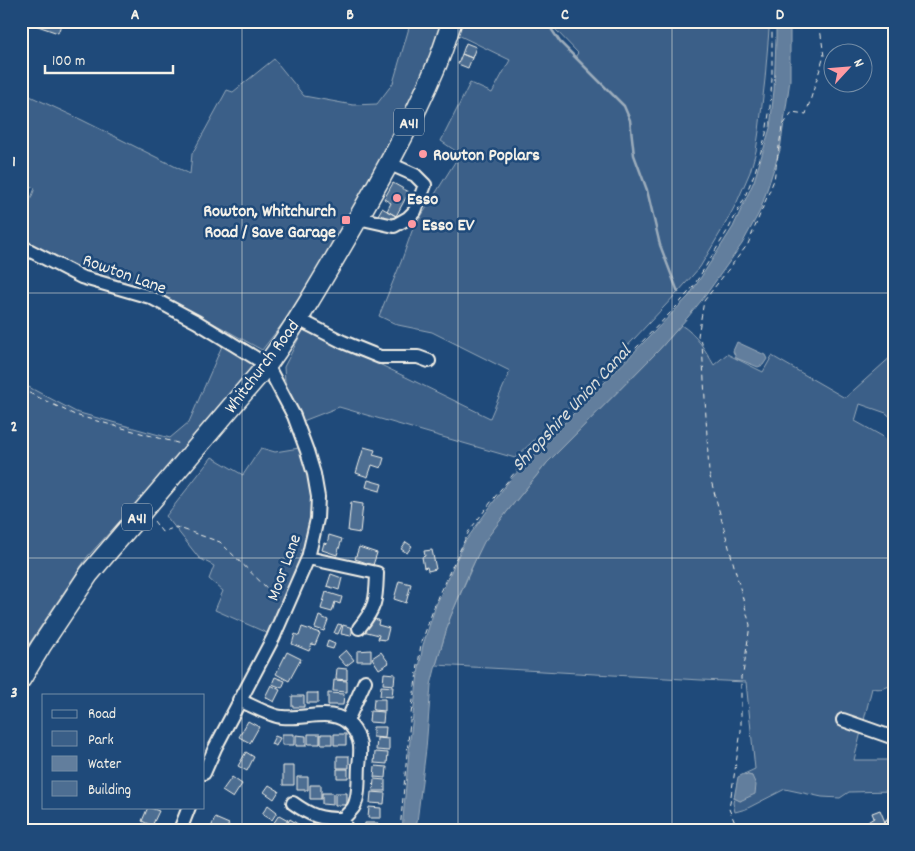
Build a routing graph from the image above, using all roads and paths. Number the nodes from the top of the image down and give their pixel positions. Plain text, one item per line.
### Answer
1 (452, 21) edge
2 (772, 21) edge
3 (819, 21) edge
4 (388, 163) junction
5 (358, 218) junction
6 (21, 246) edge
7 (298, 319) junction
8 (429, 361) dead end
9 (267, 365) junction
10 (21, 389) edge
11 (196, 448) junction
12 (144, 509) junction
13 (308, 558) junction
14 (287, 608) junction
15 (359, 628) dead end
16 (21, 679) edge
17 (365, 681) dead end
18 (239, 700) junction
19 (843, 720) dead end
20 (347, 721) junction
21 (894, 738) edge
22 (205, 771) edge
23 (293, 802) dead end
24 (189, 808) edge
25 (894, 822) edge
26 (344, 824) edge
27 (180, 830) edge
28 (400, 830) edge
29 (738, 830) edge
30 (888, 830) edge

1 - 4 highway, Whitchurch Road / A41
2 - 28 path
3 - 29 path
4 - 5 highway, Whitchurch Road / A41
4 - 5 street
5 - 7 highway, Whitchurch Road / A41
6 - 9 street, Rowton Lane
7 - 8 street
7 - 9 highway, Whitchurch Road / A41
9 - 11 highway, Whitchurch Road / A41
9 - 13 street, Moor Lane
10 - 11 path
11 - 12 highway, Whitchurch Road / A41
12 - 14 path
12 - 16 highway, Whitchurch Road / A41
13 - 14 street, Moor Lane
13 - 15 street
14 - 18 street, Moor Lane
17 - 20 street
18 - 20 street
18 - 22 street, Moor Lane
19 - 21 street
20 - 26 street
23 - 26 street
24 - 27 street
25 - 30 street

